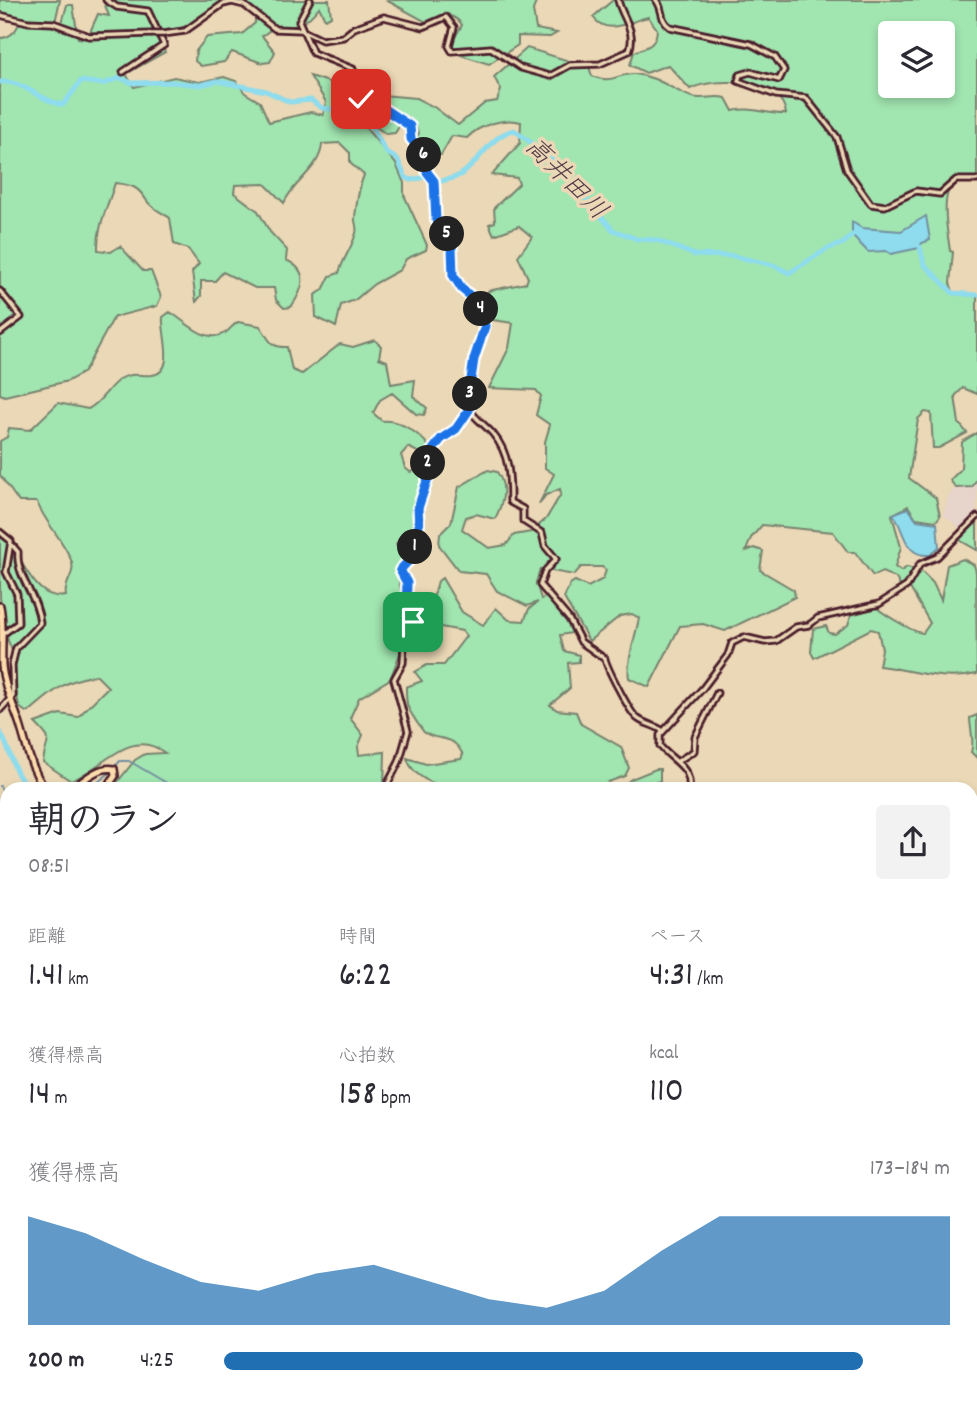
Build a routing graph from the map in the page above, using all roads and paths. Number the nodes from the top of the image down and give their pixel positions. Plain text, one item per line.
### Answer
1 (106, 0) edge
2 (310, 0) edge
3 (618, 0) edge
4 (656, 0) edge
5 (0, 15) edge
6 (301, 30) junction
7 (123, 72) dead end
8 (977, 180) edge
9 (0, 291) edge
10 (0, 333) edge
11 (469, 410) junction
12 (977, 517) edge
13 (0, 531) edge
14 (12, 545) junction
15 (0, 606) edge
16 (4, 634) junction
17 (717, 693) dead end
18 (8, 703) junction
19 (0, 710) edge
20 (663, 731) junction
21 (678, 761) junction
22 (41, 782) edge
23 (82, 782) edge
24 (111, 782) edge
25 (389, 782) edge
26 (689, 782) edge

1 - 7 street
2 - 6 street
3 - 6 street
4 - 8 street
5 - 6 street, bridge
6 - 11 street
9 - 10 street
11 - 20 street
11 - 25 street
12 - 20 street
13 - 14 street
14 - 16 street
14 - 18 street
15 - 16 main road
16 - 18 main road
17 - 21 street
18 - 19 street
18 - 22 main road
20 - 21 street
21 - 26 street
23 - 24 main road

